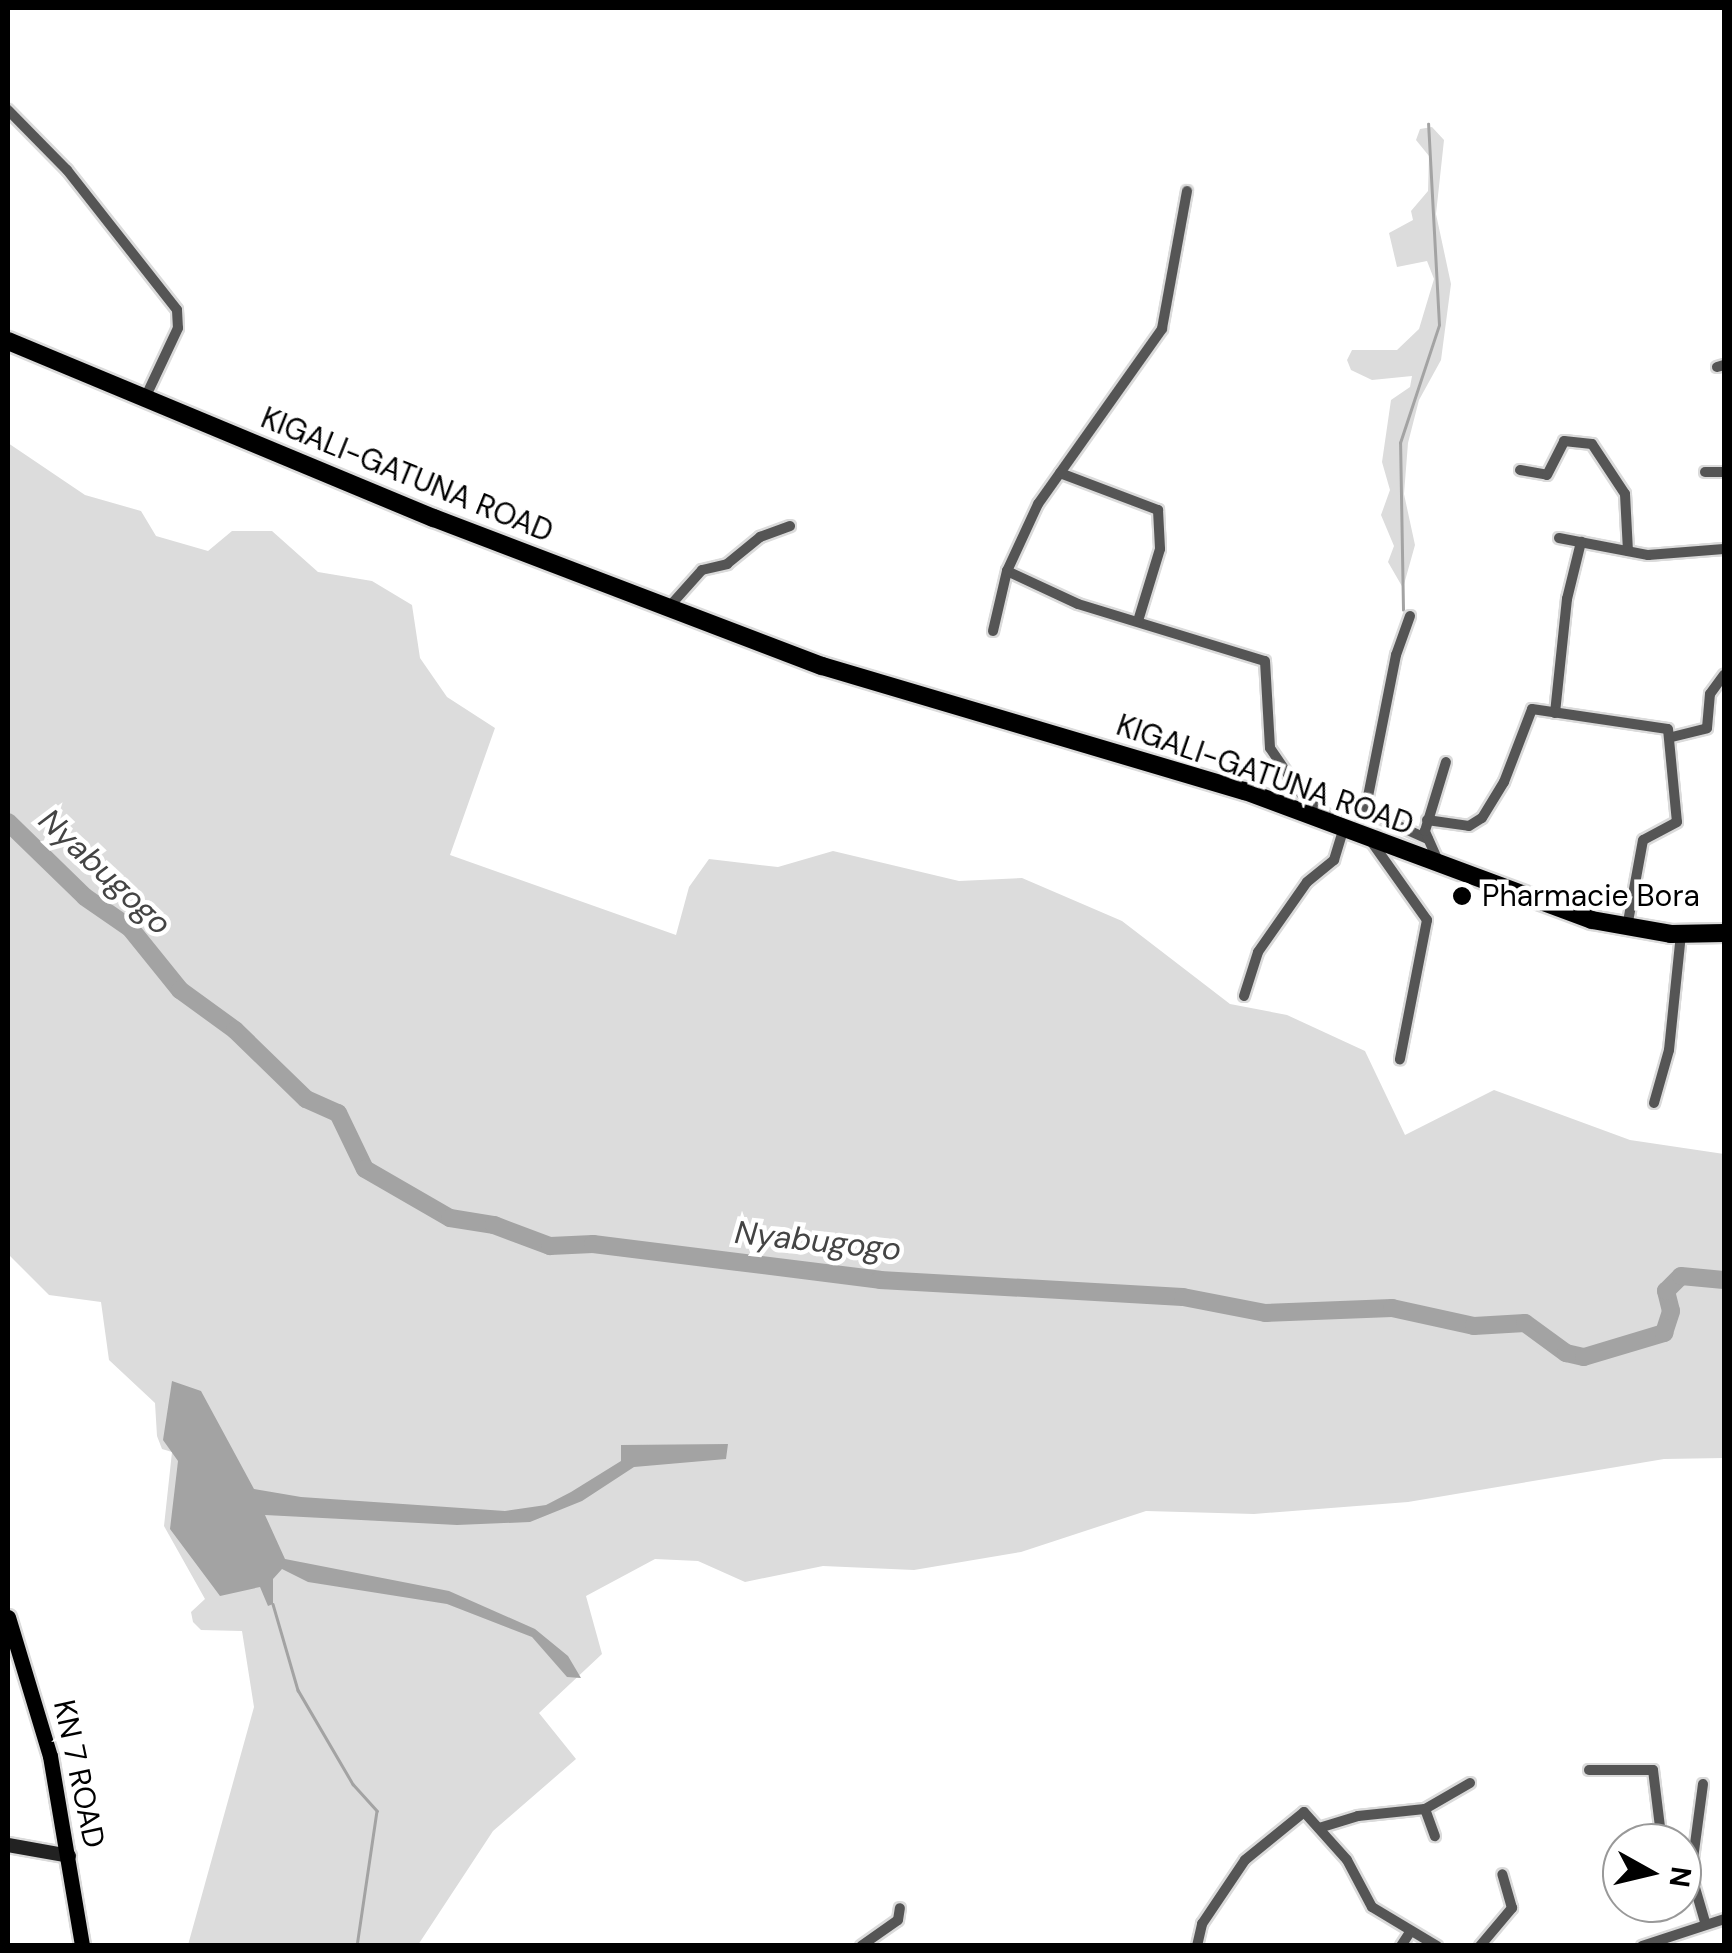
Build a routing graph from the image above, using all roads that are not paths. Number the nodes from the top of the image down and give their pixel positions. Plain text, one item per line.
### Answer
1 (8, 110) edge
2 (1187, 191) dead end
3 (8, 341) edge
4 (8, 349) edge
5 (145, 398) junction
6 (1520, 470) dead end
7 (1705, 472) dead end
8 (1724, 472) edge
9 (1060, 473) junction
10 (790, 526) dead end
11 (1559, 538) dead end
12 (1581, 542) junction
13 (1724, 549) edge
14 (1628, 551) junction
15 (1007, 572) junction
16 (668, 608) junction
17 (1410, 616) dead end
18 (1138, 621) junction
19 (993, 631) dead end
20 (789, 654) junction
21 (1724, 676) edge
22 (1555, 713) junction
23 (1672, 736) junction
24 (1446, 762) dead end
25 (1427, 820) junction
26 (1346, 829) junction
27 (1368, 836) junction
28 (1428, 839) junction
29 (1439, 864) junction
30 (1627, 928) junction
31 (1724, 932) edge
32 (1681, 934) junction
33 (1244, 996) dead end
34 (1400, 1059) dead end
35 (1654, 1103) dead end
36 (8, 1617) edge
37 (1589, 1770) dead end
38 (1470, 1783) dead end
39 (1703, 1784) dead end
40 (1425, 1809) junction
41 (1659, 1823) edge
42 (1696, 1823) edge
43 (1319, 1828) junction
44 (1435, 1836) dead end
45 (8, 1845) edge
46 (69, 1856) junction
47 (1502, 1874) dead end
48 (900, 1908) dead end
49 (1702, 1914) edge
50 (1724, 1920) edge
51 (1705, 1922) junction
52 (1410, 1932) junction
53 (82, 1946) edge
54 (861, 1946) edge
55 (1197, 1946) edge
56 (1400, 1946) edge
57 (1437, 1946) edge
58 (1480, 1946) edge
59 (1642, 1946) edge

1 - 5 street
2 - 9 street
3 - 5 highway, KIGALI-GATUNA ROAD
4 - 20 highway, KIGALI-GATUNA ROAD
5 - 16 highway, KIGALI-GATUNA ROAD
6 - 14 street
7 - 8 street
9 - 15 street
9 - 18 street
10 - 16 street
11 - 12 street
12 - 14 street
12 - 22 street
13 - 14 street
15 - 18 street
15 - 19 street
16 - 20 highway, KIGALI-GATUNA ROAD
17 - 28 street
18 - 26 street
20 - 26 highway, KIGALI-GATUNA ROAD
21 - 23 street
22 - 23 street
22 - 25 street
23 - 30 street
24 - 25 street
25 - 28 street
26 - 27 highway, KIGALI-GATUNA ROAD
26 - 33 street
27 - 29 highway, KIGALI-GATUNA ROAD
27 - 34 street
28 - 29 street
29 - 30 highway, KIGALI-GATUNA ROAD
30 - 32 highway, KIGALI-GATUNA ROAD
31 - 32 highway, KIGALI-GATUNA ROAD
32 - 35 street
36 - 46 main road, KN 7 ROAD
37 - 41 street
38 - 40 street
39 - 42 street
40 - 43 street
40 - 44 street
43 - 52 street
43 - 55 street
45 - 46 street
46 - 53 main road, KN 7 ROAD
47 - 58 street
48 - 54 street
49 - 51 street
50 - 51 street
51 - 59 street
52 - 56 street
52 - 57 street

